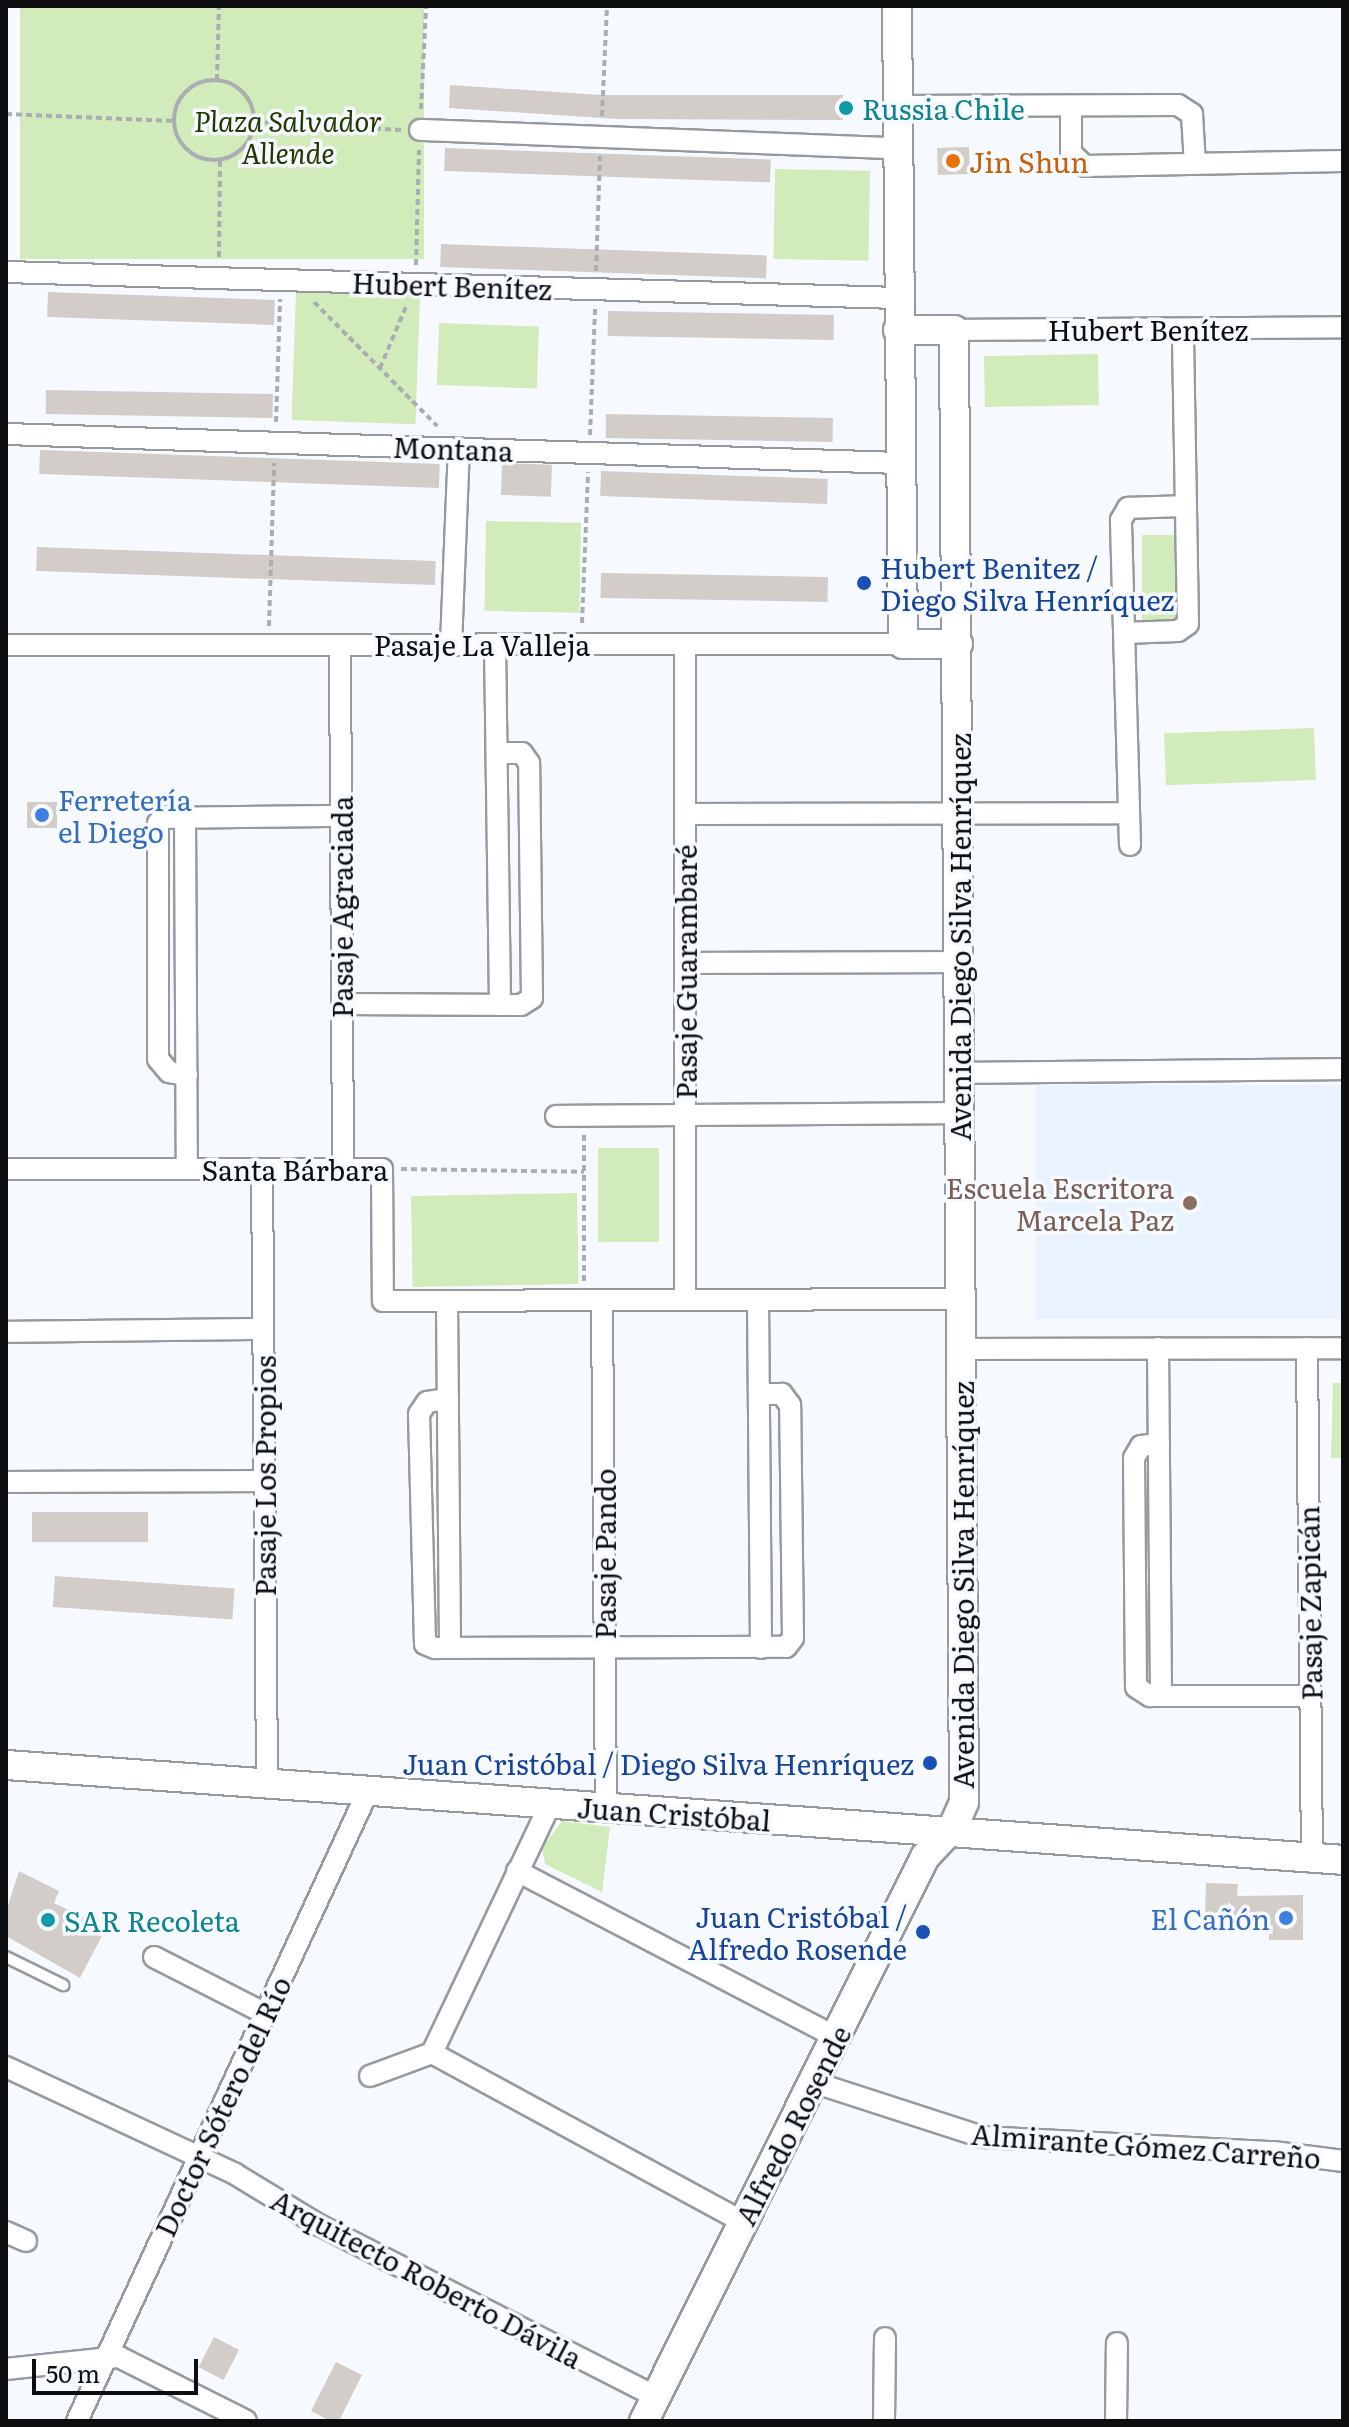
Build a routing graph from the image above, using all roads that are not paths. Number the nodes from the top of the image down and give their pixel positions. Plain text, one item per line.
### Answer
1 (897, 6) edge
2 (897, 106) junction
3 (1071, 106) junction
4 (420, 130) road end
5 (897, 148) junction
6 (1343, 161) edge
7 (1195, 164) junction
8 (6, 272) edge
9 (898, 298) junction
10 (1343, 327) edge
11 (1183, 329) junction
12 (898, 330) junction
13 (954, 330) junction
14 (6, 434) edge
15 (459, 448) junction
16 (900, 463) junction
17 (1186, 506) junction
18 (1124, 633) junction
19 (495, 644) junction
20 (903, 644) junction
21 (958, 644) junction
22 (6, 645) edge
23 (340, 645) junction
24 (451, 645) junction
25 (685, 645) junction
26 (497, 753) junction
27 (959, 813) junction
28 (1129, 813) junction
29 (685, 814) junction
30 (340, 816) junction
31 (185, 818) junction
32 (1130, 845) dead end
33 (960, 962) junction
34 (685, 963) junction
35 (342, 1004) junction
36 (500, 1005) junction
37 (1343, 1069) edge
38 (960, 1073) junction
39 (187, 1075) junction
40 (960, 1113) junction
41 (685, 1115) junction
42 (556, 1116) dead end
43 (6, 1169) edge
44 (187, 1169) junction
45 (262, 1169) junction
46 (343, 1169) junction
47 (961, 1299) junction
48 (593, 1300) junction
49 (685, 1300) junction
50 (758, 1300) junction
51 (447, 1301) junction
52 (263, 1329) junction
53 (6, 1332) edge
54 (1158, 1348) junction
55 (1307, 1348) junction
56 (1343, 1348) edge
57 (961, 1349) junction
58 (759, 1394) junction
59 (448, 1399) junction
60 (264, 1481) junction
61 (6, 1482) edge
62 (450, 1648) junction
63 (604, 1648) junction
64 (761, 1648) junction
65 (1310, 1696) junction
66 (6, 1765) edge
67 (267, 1783) junction
68 (368, 1791) junction
69 (550, 1804) junction
70 (606, 1808) junction
71 (946, 1833) junction
72 (1312, 1858) junction
73 (1343, 1860) edge
74 (517, 1871) junction
75 (6, 1957) edge
76 (154, 1957) dead end
77 (63, 1985) dead end
78 (266, 2014) junction
79 (836, 2037) junction
80 (432, 2053) junction
81 (6, 2067) edge
82 (370, 2076) dead end
83 (813, 2082) junction
84 (199, 2157) junction
85 (1343, 2161) edge
86 (743, 2222) junction
87 (6, 2232) edge
88 (26, 2241) dead end
89 (885, 2338) dead end
90 (1117, 2343) dead end
91 (106, 2356) junction
92 (6, 2369) edge
93 (650, 2409) edge
94 (77, 2421) edge
95 (246, 2421) edge
96 (884, 2421) edge
97 (1116, 2421) edge

1 - 2 street
2 - 3 street
2 - 5 street
3 - 7 street
3 - 7 street
4 - 5 street
5 - 9 street
6 - 7 street
8 - 9 street, Hubert Benítez
9 - 12 street
10 - 11 street, Hubert Benítez
11 - 13 street, Hubert Benítez
11 - 17 street
12 - 13 street
12 - 16 street
13 - 21 street, Avenida Diego Silva Henríquez
14 - 15 street, Montana
15 - 16 street, Montana
15 - 24 street
16 - 20 street
17 - 18 street
17 - 18 street
18 - 28 street
19 - 24 street, Pasaje La Valleja
19 - 25 street, Pasaje La Valleja
19 - 26 street
20 - 21 street, Pasaje La Valleja
20 - 25 street, Pasaje La Valleja
21 - 27 street, Avenida Diego Silva Henríquez
22 - 23 street, Pasaje La Valleja
23 - 24 street, Pasaje La Valleja
23 - 30 street, Pasaje Agraciada
25 - 29 street, Pasaje Guarambaré
26 - 36 street
26 - 36 street
27 - 28 street
27 - 29 street
27 - 33 street, Avenida Diego Silva Henríquez
28 - 32 street
29 - 34 street, Pasaje Guarambaré
30 - 31 street
30 - 35 street, Pasaje Agraciada
31 - 39 street
31 - 39 street
33 - 34 street
33 - 38 street, Avenida Diego Silva Henríquez
34 - 41 street, Pasaje Guarambaré
35 - 36 street
35 - 46 street, Pasaje Agraciada
37 - 38 street
38 - 40 street, Avenida Diego Silva Henríquez
39 - 44 street
40 - 41 street
40 - 47 street, Avenida Diego Silva Henríquez
41 - 42 street
41 - 49 street, Pasaje Guarambaré
43 - 44 street, Santa Bárbara
44 - 45 street, Santa Bárbara
45 - 46 street, Santa Bárbara
45 - 52 street, Pasaje Los Propios
46 - 51 street, Santa Bárbara
47 - 50 street
47 - 57 street, Avenida Diego Silva Henríquez
48 - 49 street
48 - 51 street
48 - 63 street, Pasaje Pando
49 - 50 street
50 - 58 street
51 - 59 street
52 - 53 street
52 - 60 street, Pasaje Los Propios
54 - 55 street
54 - 57 street
54 - 65 street
55 - 56 street
55 - 65 street, Pasaje Zapicán
57 - 71 street, Avenida Diego Silva Henríquez
58 - 64 street
58 - 64 street
59 - 62 street
59 - 62 street
60 - 61 street
60 - 67 street, Pasaje Los Propios
62 - 63 street
63 - 64 street
63 - 70 street, Pasaje Pando
65 - 72 street, Pasaje Zapicán
66 - 67 street, Juan Cristóbal
67 - 68 street, Juan Cristóbal
68 - 69 street, Juan Cristóbal
68 - 78 street, Doctor Sótero del Río
69 - 70 street, Juan Cristóbal
69 - 74 street
70 - 71 street, Juan Cristóbal
71 - 72 street, Juan Cristóbal
71 - 79 street, Alfredo Rosende
72 - 73 street, Juan Cristóbal
74 - 79 street
74 - 80 street
75 - 77 lane
76 - 78 street
78 - 84 street, Doctor Sótero del Río
79 - 83 street, Alfredo Rosende
80 - 82 street
80 - 86 street
81 - 84 street, Arquitecto Roberto Dávila
83 - 85 street, Almirante Gómez Carreño
83 - 86 street, Alfredo Rosende
84 - 91 street, Doctor Sótero del Río
84 - 93 street, Arquitecto Roberto Dávila
86 - 93 street, Alfredo Rosende
87 - 88 street
89 - 96 street
90 - 97 street
91 - 92 street
91 - 94 street, Doctor Sótero del Río
91 - 95 street

